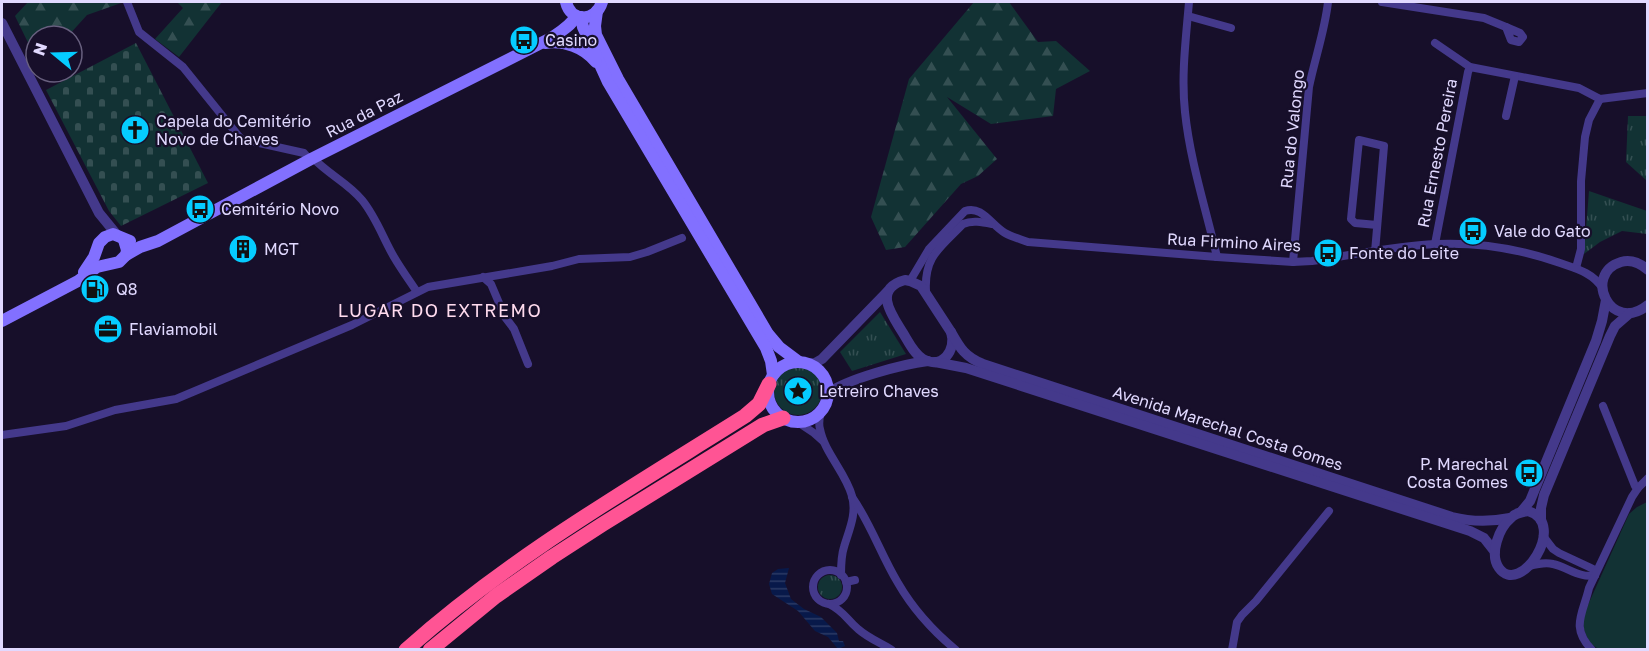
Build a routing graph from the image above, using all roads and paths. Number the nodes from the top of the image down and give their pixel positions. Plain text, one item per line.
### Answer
1 (128, 2) edge
2 (1189, 2) edge
3 (1328, 2) edge
4 (1382, 2) edge
5 (602, 6) edge
6 (573, 10) edge
7 (1188, 16) junction
8 (2, 23) edge
9 (1506, 27) dead end
10 (1231, 28) dead end
11 (1435, 43) dead end
12 (538, 45) junction
13 (1470, 67) junction
14 (603, 71) junction
15 (1515, 76) junction
16 (1647, 93) edge
17 (1600, 99) junction
18 (1506, 116) dead end
19 (312, 159) junction
20 (99, 213) junction
21 (992, 224) junction
22 (1377, 225) junction
23 (174, 232) junction
24 (121, 238) junction
25 (682, 238) dead end
26 (100, 244) junction
27 (1435, 244) junction
28 (1375, 252) junction
29 (126, 255) junction
30 (1217, 257) junction
31 (1293, 262) junction
32 (110, 264) junction
33 (1612, 267) junction
34 (1579, 269) junction
35 (1647, 270) edge
36 (483, 277) junction
37 (78, 280) junction
38 (910, 280) junction
39 (891, 289) junction
40 (926, 291) junction
41 (417, 292) junction
42 (1604, 295) junction
43 (1646, 308) edge
44 (1630, 313) junction
45 (2, 321) edge
46 (951, 332) junction
47 (932, 361) junction
48 (803, 363) junction
49 (528, 364) dead end
50 (771, 380) junction
51 (827, 394) junction
52 (1603, 406) dead end
53 (821, 410) junction
54 (790, 420) junction
55 (2, 435) edge
56 (825, 444) junction
57 (1647, 478) edge
58 (1638, 488) junction
59 (852, 497) junction
60 (1329, 511) dead end
61 (1521, 512) junction
62 (1510, 518) junction
63 (1541, 520) junction
64 (1543, 536) junction
65 (843, 549) junction
66 (1495, 552) junction
67 (1605, 554) junction
68 (1582, 563) junction
69 (1529, 566) junction
70 (828, 571) junction
71 (1577, 573) junction
72 (1595, 575) junction
73 (843, 578) junction
74 (855, 580) dead end
75 (845, 594) junction
76 (1588, 594) junction
77 (828, 604) junction
78 (845, 614) junction
79 (406, 650) edge
80 (430, 650) edge
81 (892, 650) edge
82 (956, 650) edge
83 (1232, 650) edge
84 (1592, 650) edge

1 - 19 street
2 - 7 street
3 - 31 street, Rua do Valongo
4 - 9 street
5 - 6 main road
5 - 48 main road
6 - 12 main road
6 - 14 main road
7 - 10 street
7 - 30 street
8 - 20 street
11 - 13 street
12 - 14 main road
12 - 19 main road, Rua da Paz
13 - 15 street
13 - 27 street, Rua Ernesto Pereira
14 - 50 main road
15 - 17 street
15 - 18 street
16 - 17 street
17 - 34 street
19 - 23 main road, Rua da Paz
19 - 41 street
20 - 24 street
20 - 26 street
21 - 30 street, Rua Firmino Aires
21 - 38 street, Rua Firmino Aires
21 - 40 street
22 - 22 street
22 - 28 street
23 - 24 main road
23 - 29 main road
24 - 26 main road
24 - 29 main road
25 - 36 street
26 - 32 main road
26 - 37 main road
27 - 28 street, Rua Firmino Aires
27 - 34 street, Rua Firmino Aires
28 - 31 street, Rua Firmino Aires
29 - 32 main road
30 - 31 street, Rua Firmino Aires
32 - 37 main road
33 - 34 street
33 - 35 street
33 - 42 street
34 - 42 street
36 - 41 street
36 - 49 street
37 - 45 main road
38 - 39 street
38 - 40 street
39 - 47 street
39 - 48 street
40 - 46 street, Avenida Marechal Costa Gomes
41 - 55 street
42 - 44 street
42 - 61 street
43 - 44 street
44 - 63 street
46 - 47 street
46 - 62 street, Avenida Marechal Costa Gomes
47 - 51 street
47 - 66 street, Avenida Marechal Costa Gomes
48 - 50 main road
48 - 51 main road
50 - 54 main road
50 - 79 highway
51 - 53 main road
52 - 58 street
53 - 54 main road
53 - 56 street
54 - 56 street
54 - 80 highway
56 - 59 street
57 - 58 street
58 - 67 street
59 - 65 street
59 - 82 street
60 - 83 street
61 - 62 street
61 - 63 street
62 - 66 street
63 - 64 street
64 - 68 street
64 - 69 street
65 - 70 street
65 - 73 street
66 - 69 street
67 - 68 street
67 - 72 street
68 - 72 street
69 - 71 street
70 - 73 street
70 - 77 street
71 - 72 street
71 - 76 street
72 - 76 street
73 - 74 street
73 - 75 street
75 - 77 street
75 - 78 street
76 - 84 street
77 - 78 street
78 - 81 street

